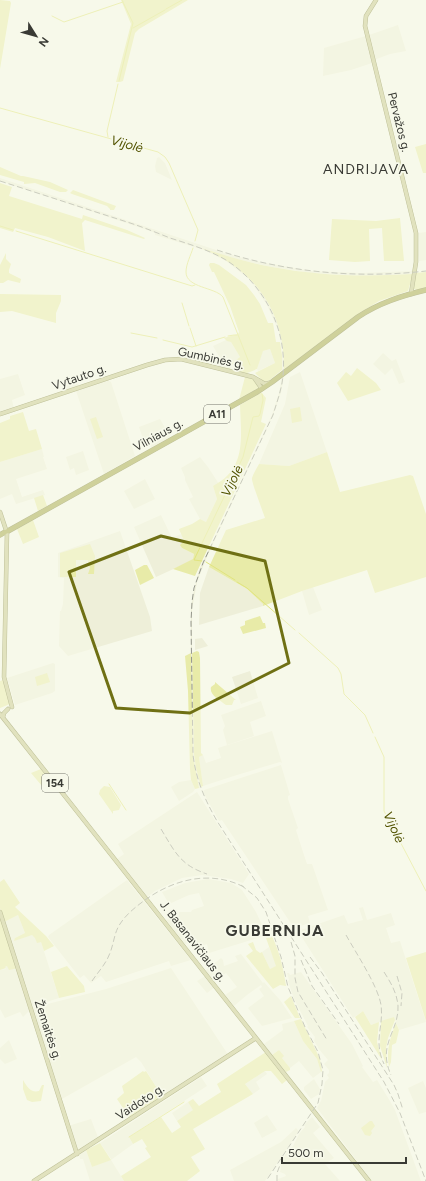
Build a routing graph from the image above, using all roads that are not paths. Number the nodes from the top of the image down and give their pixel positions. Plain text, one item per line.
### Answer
1 (376, 0) edge
2 (426, 289) edge
3 (411, 292) junction
4 (165, 360) joint
5 (253, 377) junction
6 (272, 382) junction
7 (262, 388) junction
8 (0, 414) edge
9 (0, 512) edge
10 (5, 532) edge
11 (0, 714) edge
12 (3, 718) junction
13 (0, 912) edge
14 (256, 1038) junction
15 (77, 1154) junction
16 (34, 1181) edge
17 (369, 1181) edge

1 - 3 main road, Pervažos g.
2 - 3 highway, Vilniaus g. / A11
3 - 6 highway, Vilniaus g. / A11
4 - 5 main road, Gumbinės g.
4 - 8 main road, Vytauto g.
5 - 6 main road, Gumbinės g.
5 - 7 main road
6 - 7 highway, Vilniaus g. / A11
7 - 10 highway, Vilniaus g. / A11
9 - 10 main road
10 - 12 main road
11 - 12 main road, J. Basanavičiaus g. / 154
12 - 14 main road, J. Basanavičiaus g. / 154
13 - 15 main road, Žemaitės g.
14 - 15 main road, Vaidoto g.
14 - 17 main road, J. Basanavičiaus g. / 154
15 - 16 main road, Vaidoto g.

